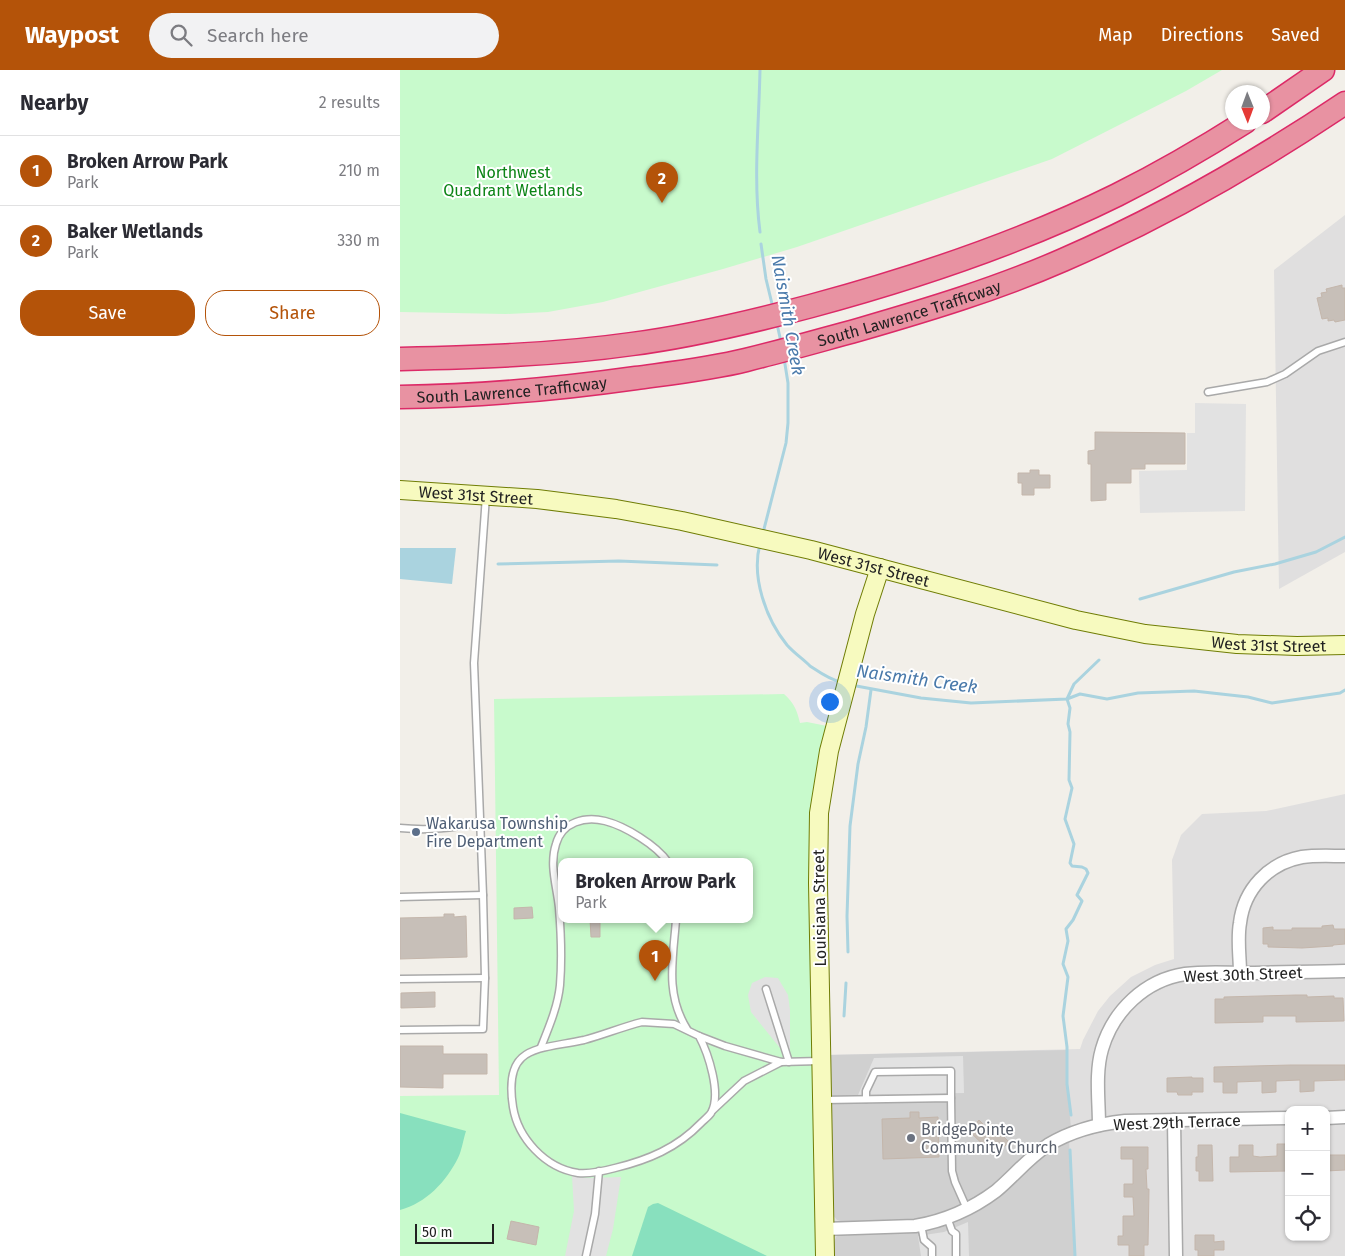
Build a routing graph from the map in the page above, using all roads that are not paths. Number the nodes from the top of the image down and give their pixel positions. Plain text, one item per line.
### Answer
1 (1323, 70) edge
2 (1345, 103) edge
3 (1270, 106) edge
4 (1231, 130) edge
5 (1345, 342) edge
6 (400, 359) edge
7 (1208, 392) dead end
8 (400, 397) edge
9 (400, 490) edge
10 (486, 496) junction
11 (880, 568) junction
12 (1345, 645) edge
13 (481, 822) junction
14 (400, 828) edge
15 (1345, 856) edge
16 (664, 858) edge
17 (483, 895) junction
18 (400, 896) edge
19 (558, 899) edge
20 (559, 923) edge
21 (676, 923) edge
22 (1345, 971) edge
23 (1240, 973) junction
24 (485, 978) junction
25 (400, 979) edge
26 (766, 988) dead end
27 (687, 1029) junction
28 (400, 1030) edge
29 (699, 1036) junction
30 (542, 1047) junction
31 (821, 1061) junction
32 (781, 1062) junction
33 (789, 1062) junction
34 (951, 1098) junction
35 (866, 1099) junction
36 (822, 1100) junction
37 (711, 1113) junction
38 (1345, 1117) edge
39 (1285, 1118) edge
40 (1330, 1118) edge
41 (1174, 1120) junction
42 (1099, 1125) junction
43 (599, 1171) junction
44 (967, 1209) junction
45 (948, 1217) junction
46 (921, 1225) junction
47 (824, 1229) junction
48 (586, 1256) edge
49 (825, 1256) edge
50 (932, 1256) edge
51 (956, 1256) edge
52 (1176, 1256) edge

1 - 3 highway
2 - 8 highway, South Lawrence Trafficway
4 - 6 highway, South Lawrence Trafficway
5 - 7 lane
9 - 10 main road, West 31st Street
10 - 11 main road, West 31st Street
10 - 13 lane
11 - 12 main road, West 31st Street
11 - 31 main road, Louisiana Street
13 - 14 lane
13 - 17 lane
15 - 23 street
16 - 19 lane
17 - 18 lane
17 - 24 lane
20 - 30 lane
21 - 27 lane
22 - 23 street, West 30th Street
23 - 42 street, West 30th Street
24 - 25 lane
24 - 28 lane
26 - 33 lane
27 - 29 lane
27 - 30 lane
29 - 32 lane
29 - 37 lane
30 - 43 lane
31 - 33 lane
31 - 36 main road, Louisiana Street
32 - 33 lane
32 - 37 lane
34 - 35 lane
34 - 35 lane
34 - 44 lane
35 - 36 lane
36 - 47 main road, Louisiana Street
37 - 43 lane
38 - 40 street
39 - 41 street, West 29th Terrace
41 - 42 street, West 29th Terrace
41 - 52 street
42 - 44 street, West 29th Terrace
43 - 48 lane
44 - 45 street, West 29th Terrace
45 - 46 street, West 29th Terrace
45 - 51 lane
46 - 47 street, West 29th Terrace
46 - 50 lane
47 - 49 main road, Louisiana Street

